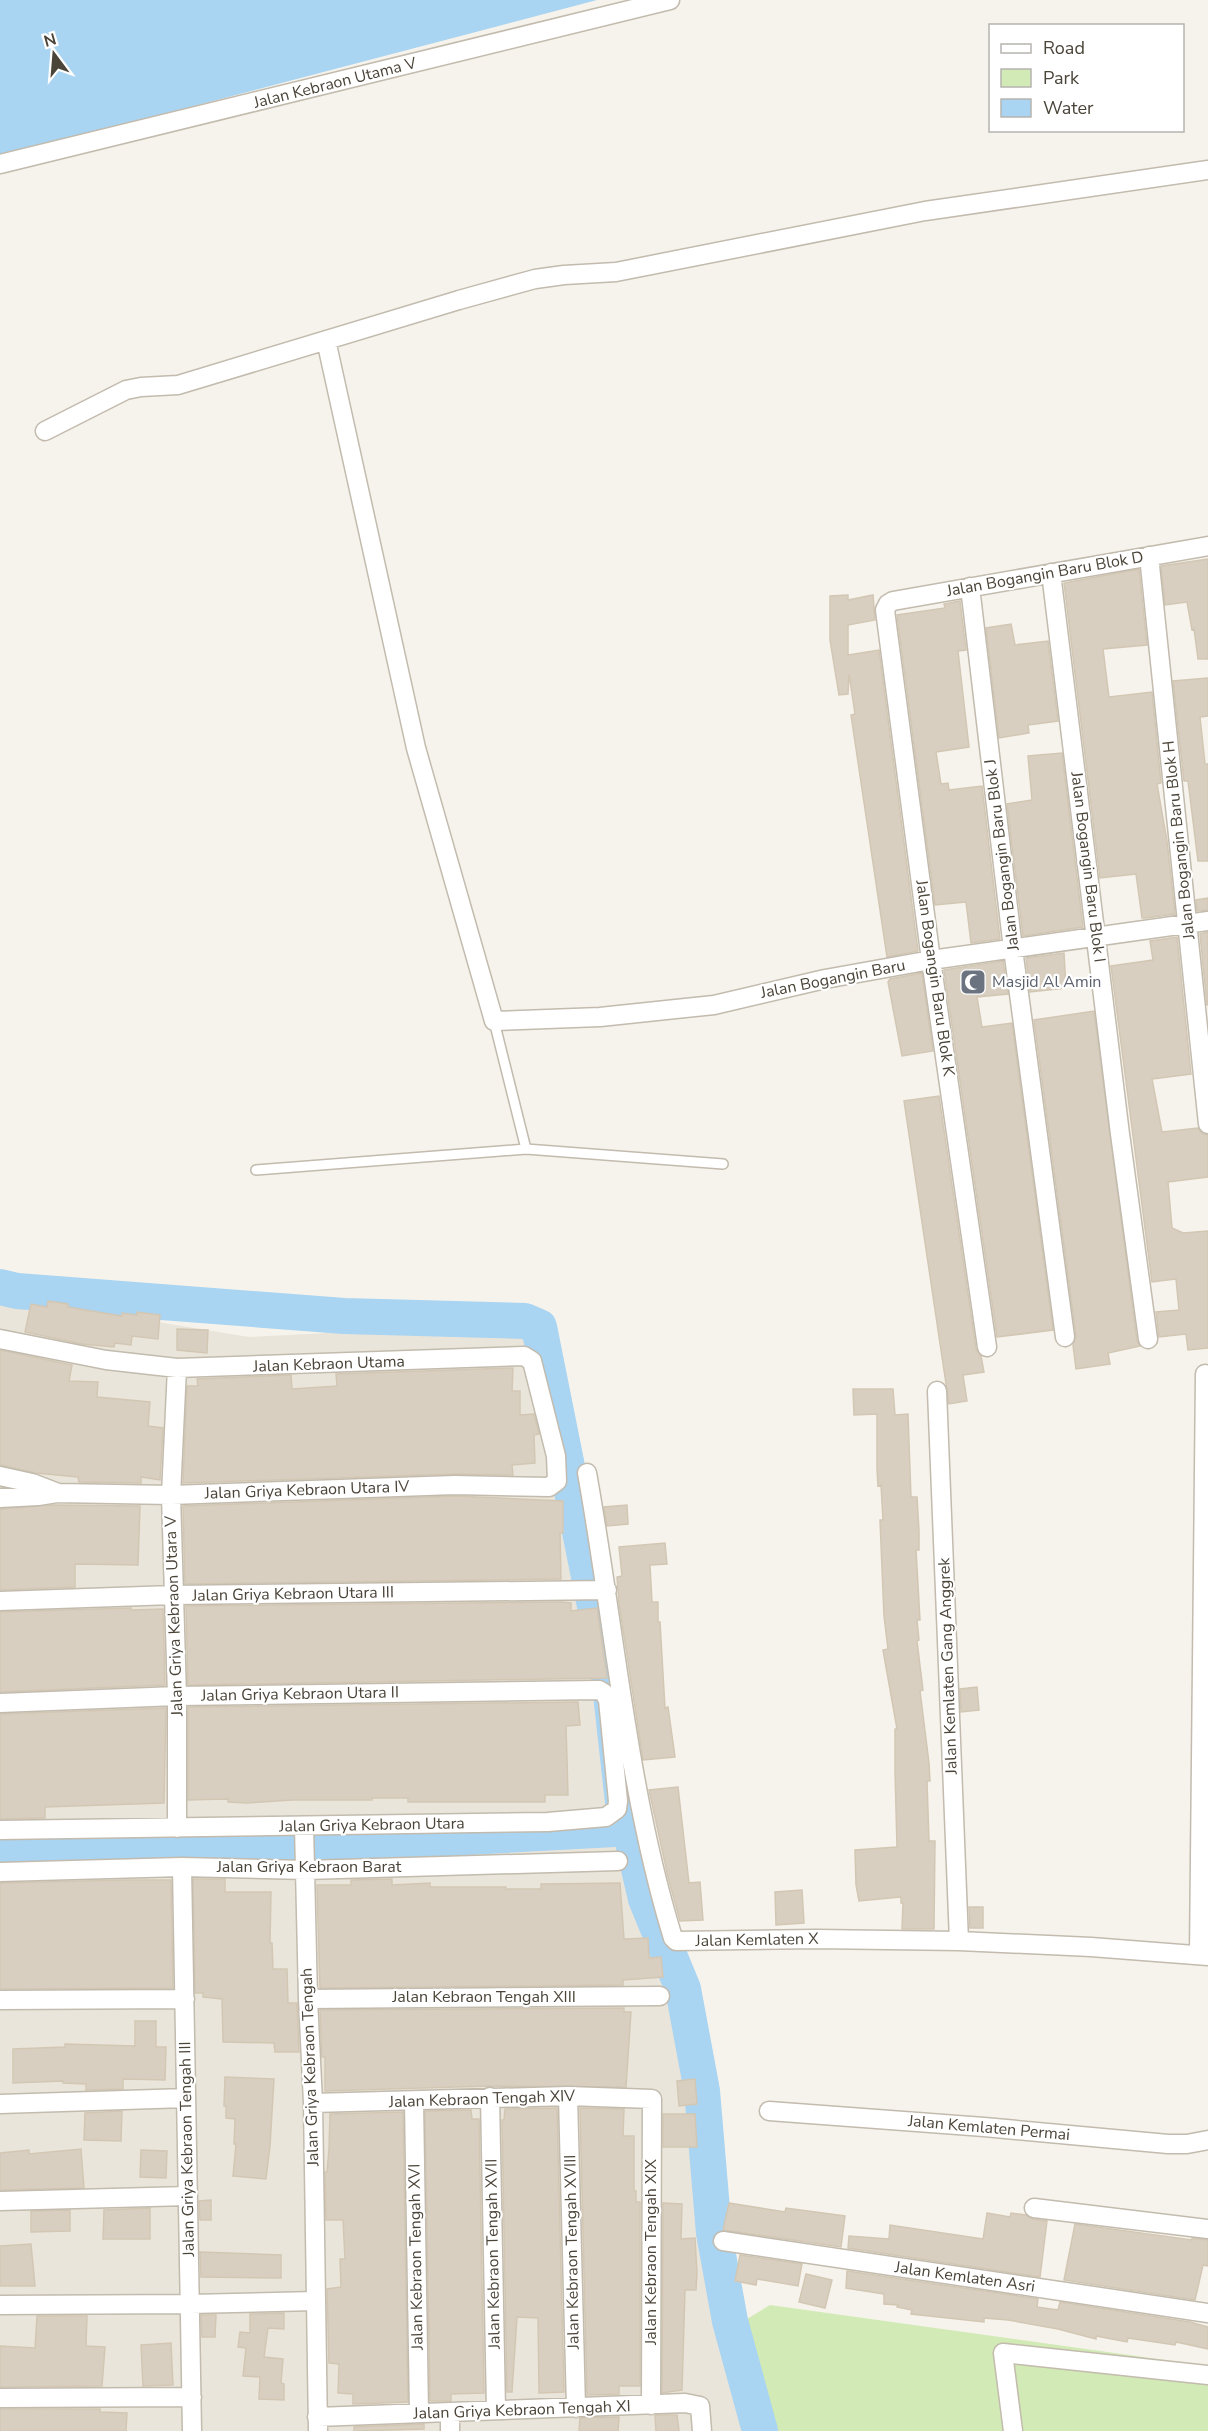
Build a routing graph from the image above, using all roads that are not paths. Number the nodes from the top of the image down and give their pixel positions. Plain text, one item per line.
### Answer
1 (670, 0) edge
2 (0, 164) edge
3 (1208, 170) edge
4 (313, 344) junction
5 (45, 431) dead end
6 (1208, 546) edge
7 (1149, 556) junction
8 (1051, 573) junction
9 (970, 587) junction
10 (885, 610) joint
11 (1208, 921) edge
12 (1188, 925) junction
13 (1097, 939) junction
14 (1013, 949) junction
15 (932, 960) junction
16 (494, 1021) junction
17 (1208, 1124) edge
18 (526, 1149) junction
19 (723, 1164) dead end
20 (256, 1170) dead end
21 (1065, 1337) dead end
22 (0, 1339) edge
23 (1148, 1339) dead end
24 (987, 1347) dead end
25 (177, 1368) junction
26 (1205, 1374) dead end
27 (937, 1391) dead end
28 (587, 1473) dead end
29 (0, 1476) edge
30 (555, 1484) joint
31 (58, 1493) junction
32 (171, 1495) junction
33 (0, 1498) edge
34 (607, 1590) junction
35 (173, 1595) junction
36 (0, 1601) edge
37 (599, 1690) joint
38 (177, 1696) junction
39 (0, 1703) edge
40 (177, 1828) junction
41 (0, 1830) edge
42 (304, 1830) junction
43 (618, 1861) dead end
44 (305, 1864) junction
45 (182, 1867) junction
46 (0, 1872) edge
47 (959, 1941) junction
48 (1203, 1956) edge
49 (660, 1996) dead end
50 (308, 1999) junction
51 (0, 2000) edge
52 (184, 2000) junction
53 (568, 2096) junction
54 (490, 2097) junction
55 (186, 2098) junction
56 (652, 2099) joint
57 (414, 2102) junction
58 (313, 2103) junction
59 (0, 2104) edge
60 (769, 2110) dead end
61 (1208, 2140) edge
62 (188, 2196) junction
63 (0, 2201) edge
64 (1034, 2208) dead end
65 (1208, 2229) edge
66 (723, 2241) dead end
67 (315, 2301) junction
68 (190, 2304) junction
69 (0, 2305) edge
70 (1208, 2313) edge
71 (1208, 2375) edge
72 (192, 2397) junction
73 (0, 2398) edge
74 (651, 2405) junction
75 (576, 2408) junction
76 (496, 2410) junction
77 (450, 2412) junction
78 (419, 2413) junction
79 (317, 2424) edge
80 (192, 2431) edge
81 (450, 2431) edge
82 (702, 2431) edge
83 (1013, 2431) edge

1 - 2 street, Jalan Kebraon Utama V
3 - 4 street
4 - 5 street
4 - 16 street
6 - 7 street, Jalan Bogangin Baru Blok D
7 - 8 street, Jalan Bogangin Baru Blok D
7 - 12 street, Jalan Bogangin Baru Blok H
8 - 9 street, Jalan Bogangin Baru Blok D
8 - 13 street, Jalan Bogangin Baru Blok I
9 - 10 street, Jalan Bogangin Baru Blok D
9 - 14 street, Jalan Bogangin Baru Blok J
10 - 15 street, Jalan Bogangin Baru Blok K
11 - 12 street, Jalan Bogangin Baru
12 - 13 street, Jalan Bogangin Baru
12 - 17 street, Jalan Bogangin Baru Blok H
13 - 14 street, Jalan Bogangin Baru
13 - 23 street, Jalan Bogangin Baru Blok I
14 - 15 street, Jalan Bogangin Baru
14 - 21 street, Jalan Bogangin Baru Blok J
15 - 16 street, Jalan Bogangin Baru
15 - 24 street, Jalan Bogangin Baru Blok K
16 - 18 lane
18 - 19 lane
18 - 20 lane
22 - 25 street, Jalan Kebraon Utama
25 - 30 street, Jalan Kebraon Utama
25 - 32 street, Jalan Griya Kebraon Utara V
26 - 48 street
27 - 47 street, Jalan Kemlaten Gang Anggrek
28 - 34 street, Jalan Kemlaten X
29 - 31 street, Jalan Griya Kebraon Utara IV
30 - 32 street, Jalan Griya Kebraon Utara IV
31 - 32 street, Jalan Griya Kebraon Utara IV
31 - 33 street, Jalan Griya Kebraon Utara IV
32 - 35 street, Jalan Griya Kebraon Utara V
34 - 35 street, Jalan Griya Kebraon Utara III
34 - 47 street, Jalan Kemlaten X
35 - 36 street, Jalan Griya Kebraon Utara III
35 - 38 street, Jalan Griya Kebraon Utara V
37 - 38 street, Jalan Griya Kebraon Utara II
37 - 42 street, Jalan Griya Kebraon Utara
38 - 39 street, Jalan Griya Kebraon Utara II
38 - 40 street, Jalan Griya Kebraon Utara V
40 - 41 street, Jalan Griya Kebraon Utara
40 - 42 street, Jalan Griya Kebraon Utara
42 - 44 street, Jalan Griya Kebraon Tengah
43 - 44 street, Jalan Griya Kebraon Barat
44 - 45 street, Jalan Griya Kebraon Barat
44 - 50 street, Jalan Griya Kebraon Tengah
45 - 46 street, Jalan Griya Kebraon Barat
45 - 52 street, Jalan Griya Kebraon Tengah III
47 - 48 street, Jalan Kemlaten X
49 - 50 street, Jalan Kebraon Tengah XIII
50 - 58 street, Jalan Griya Kebraon Tengah
51 - 52 street
52 - 55 street, Jalan Griya Kebraon Tengah III
53 - 54 street, Jalan Kebraon Tengah XIV
53 - 56 street, Jalan Kebraon Tengah XIV
53 - 75 street, Jalan Kebraon Tengah XVIII
54 - 57 street, Jalan Kebraon Tengah XIV
54 - 76 street, Jalan Kebraon Tengah XVII
55 - 59 street
55 - 62 street, Jalan Griya Kebraon Tengah III
56 - 74 street, Jalan Kebraon Tengah XIX
57 - 58 street, Jalan Kebraon Tengah XIV
57 - 78 street, Jalan Kebraon Tengah XVI
58 - 67 street, Jalan Griya Kebraon Tengah
60 - 61 street, Jalan Kemlaten Permai
62 - 63 street
62 - 68 street, Jalan Griya Kebraon Tengah III
64 - 65 street
66 - 70 street, Jalan Kemlaten Asri
67 - 68 street
67 - 79 street, Jalan Griya Kebraon Tengah
68 - 69 street
68 - 72 street, Jalan Griya Kebraon Tengah III
71 - 83 street
72 - 73 street
72 - 80 street, Jalan Griya Kebraon Tengah III
74 - 75 street, Jalan Griya Kebraon Tengah XI
74 - 82 street, Jalan Griya Kebraon Tengah XI
75 - 76 street, Jalan Griya Kebraon Tengah XI
76 - 77 street, Jalan Griya Kebraon Tengah XI
77 - 78 street, Jalan Griya Kebraon Tengah XI
77 - 81 street
78 - 79 street, Jalan Griya Kebraon Tengah XI

